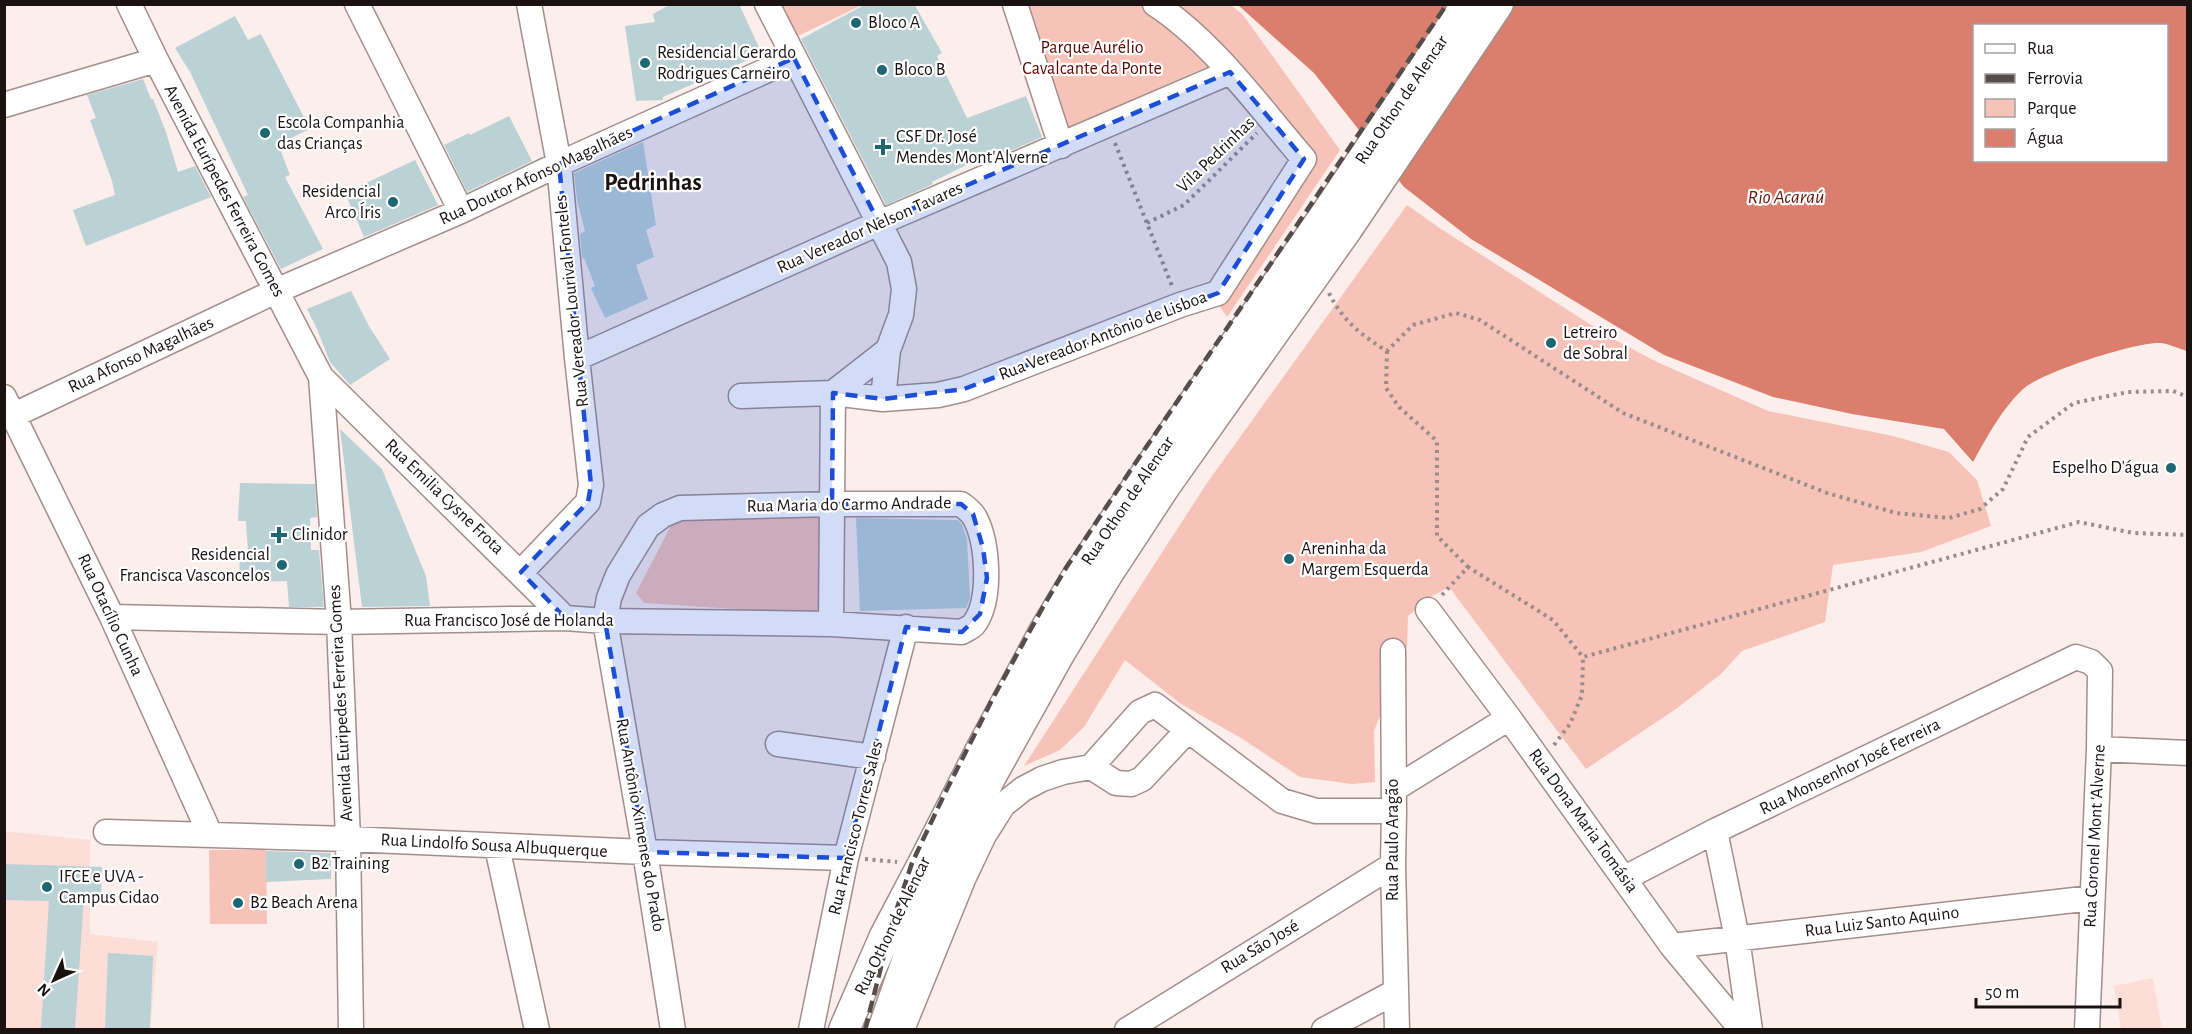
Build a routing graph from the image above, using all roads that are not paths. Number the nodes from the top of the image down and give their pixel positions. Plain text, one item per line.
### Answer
1 (357, 4) edge
2 (529, 4) edge
3 (767, 4) edge
4 (1015, 4) edge
5 (1155, 4) edge
6 (1467, 4) edge
7 (1498, 4) edge
8 (132, 5) edge
9 (794, 58) junction
10 (156, 60) junction
11 (1230, 72) junction
12 (4, 105) edge
13 (1061, 146) junction
14 (559, 164) junction
15 (461, 211) junction
16 (1336, 221) junction
17 (879, 223) junction
18 (276, 291) junction
19 (888, 350) junction
20 (577, 358) junction
21 (321, 377) junction
22 (833, 393) junction
23 (741, 396) dead end
24 (883, 399) junction
25 (8, 409) edge
26 (832, 504) junction
27 (521, 572) junction
28 (1428, 610) road end
29 (112, 617) junction
30 (566, 618) junction
31 (605, 621) junction
32 (339, 622) junction
33 (831, 624) junction
34 (906, 627) junction
35 (1393, 651) dead end
36 (2076, 657) joint
37 (1509, 718) junction
38 (1187, 731) junction
39 (778, 744) dead end
40 (2099, 749) junction
41 (2187, 753) edge
42 (873, 757) junction
43 (1090, 766) junction
44 (1394, 800) junction
45 (1715, 831) junction
46 (106, 832) dead end
47 (210, 834) junction
48 (348, 839) junction
49 (497, 847) junction
50 (645, 852) junction
51 (846, 858) junction
52 (1393, 865) junction
53 (1625, 878) junction
54 (2091, 898) junction
55 (1737, 938) junction
56 (1672, 946) junction
57 (1395, 992) junction
58 (1132, 1028) edge
59 (351, 1029) edge
60 (537, 1029) edge
61 (673, 1029) edge
62 (811, 1029) edge
63 (844, 1029) edge
64 (884, 1029) edge
65 (900, 1029) edge
66 (1324, 1029) edge
67 (1396, 1029) edge
68 (1742, 1029) edge
69 (1750, 1029) edge
70 (2087, 1029) edge

1 - 15 street
2 - 14 street, Rua Vereador Lourival Fonteles
3 - 9 street
4 - 13 street
5 - 11 street
6 - 16 main road, Rua Othon de Alencar
7 - 16 main road, Rua Othon de Alencar
8 - 10 street, Avenida Eurípedes Ferreira Gomes
9 - 14 street, Rua Doutor Afonso Magalhães
9 - 17 street
10 - 12 street
10 - 18 street, Avenida Eurípedes Ferreira Gomes
11 - 13 street, Rua Vereador Nelson Tavares
11 - 24 street, Rua Vereador Antônio de Lisboa
13 - 17 street, Rua Vereador Nelson Tavares
14 - 15 street, Rua Doutor Afonso Magalhães
14 - 20 street, Rua Vereador Lourival Fonteles
15 - 18 street, Rua Doutor Afonso Magalhães
16 - 63 main road, Rua Othon de Alencar
16 - 64 main road, Rua Othon de Alencar
17 - 19 street
17 - 20 street, Rua Vereador Nelson Tavares
18 - 21 street, Avenida Eurípedes Ferreira Gomes
18 - 25 street, Rua Afonso Magalhães
19 - 22 street
19 - 24 street
20 - 27 street, Rua Vereador Lourival Fonteles
21 - 27 street, Rua Emilia Cysne Frota
21 - 32 street, Avenida Euripedes Ferreira Gomes
22 - 23 street, Rua Vereador Antônio de Lisboa
22 - 24 street, Rua Vereador Antônio de Lisboa
22 - 26 street
25 - 29 street, Rua Otacílio Cunha
26 - 31 street, Rua Maria do Carmo Andrade
26 - 33 street
26 - 34 street, Rua Maria do Carmo Andrade
27 - 30 street, Rua Emilia Cysne Frota
28 - 37 street, Rua Dona Maria Tomásia
29 - 32 street, Rua Francisco José de Holanda
29 - 47 street, Rua Otacílio Cunha
30 - 31 street, Rua Francisco José de Holanda
30 - 32 street, Rua Francisco José de Holanda
31 - 33 street, Rua Francisco José de Holanda
31 - 50 street, Rua Antônio Ximenes do Prado
32 - 48 street, Avenida Euripedes Ferreira Gomes
33 - 34 street, Rua Francisco José de Holanda
34 - 42 street, Rua Francisco Torres Sales
35 - 44 street, Rua Paulo Aragão
36 - 40 street, Rua Coronel Mont 'Alverne
36 - 45 street, Rua Monsenhor José Ferreira
37 - 44 street
37 - 53 street, Rua Dona Maria Tomásia
38 - 43 street
38 - 43 street
38 - 44 street
39 - 42 street
40 - 41 street
40 - 54 street, Rua Coronel Mont 'Alverne
42 - 51 street, Rua Francisco Torres Sales
43 - 65 street
44 - 52 street, Rua Paulo Aragão
45 - 53 street, Rua Monsenhor José Ferreira
45 - 55 street
46 - 47 street, Rua Lindolfo Sousa Albuquerque
47 - 48 street, Rua Lindolfo Sousa Albuquerque
48 - 49 street, Rua Lindolfo Sousa Albuquerque
48 - 59 street, Avenida Euripedes Ferreira Gomes
49 - 50 street, Rua Lindolfo Sousa Albuquerque
49 - 60 street
50 - 51 street, Rua Lindolfo Sousa Albuquerque
50 - 61 street, Rua Antônio Ximenes do Prado
51 - 62 street, Rua Francisco Torres Sales
52 - 57 street, Rua Paulo Aragão
52 - 58 street, Rua São José
53 - 56 street, Rua Dona Maria Tomásia
54 - 55 street, Rua Luiz Santo Aquino
54 - 70 street, Rua Coronel Mont 'Alverne
55 - 56 street, Rua Luiz Santo Aquino
55 - 69 street
56 - 68 street, Rua Dona Maria Tomásia
57 - 66 street
57 - 67 street, Rua Paulo Aragão

